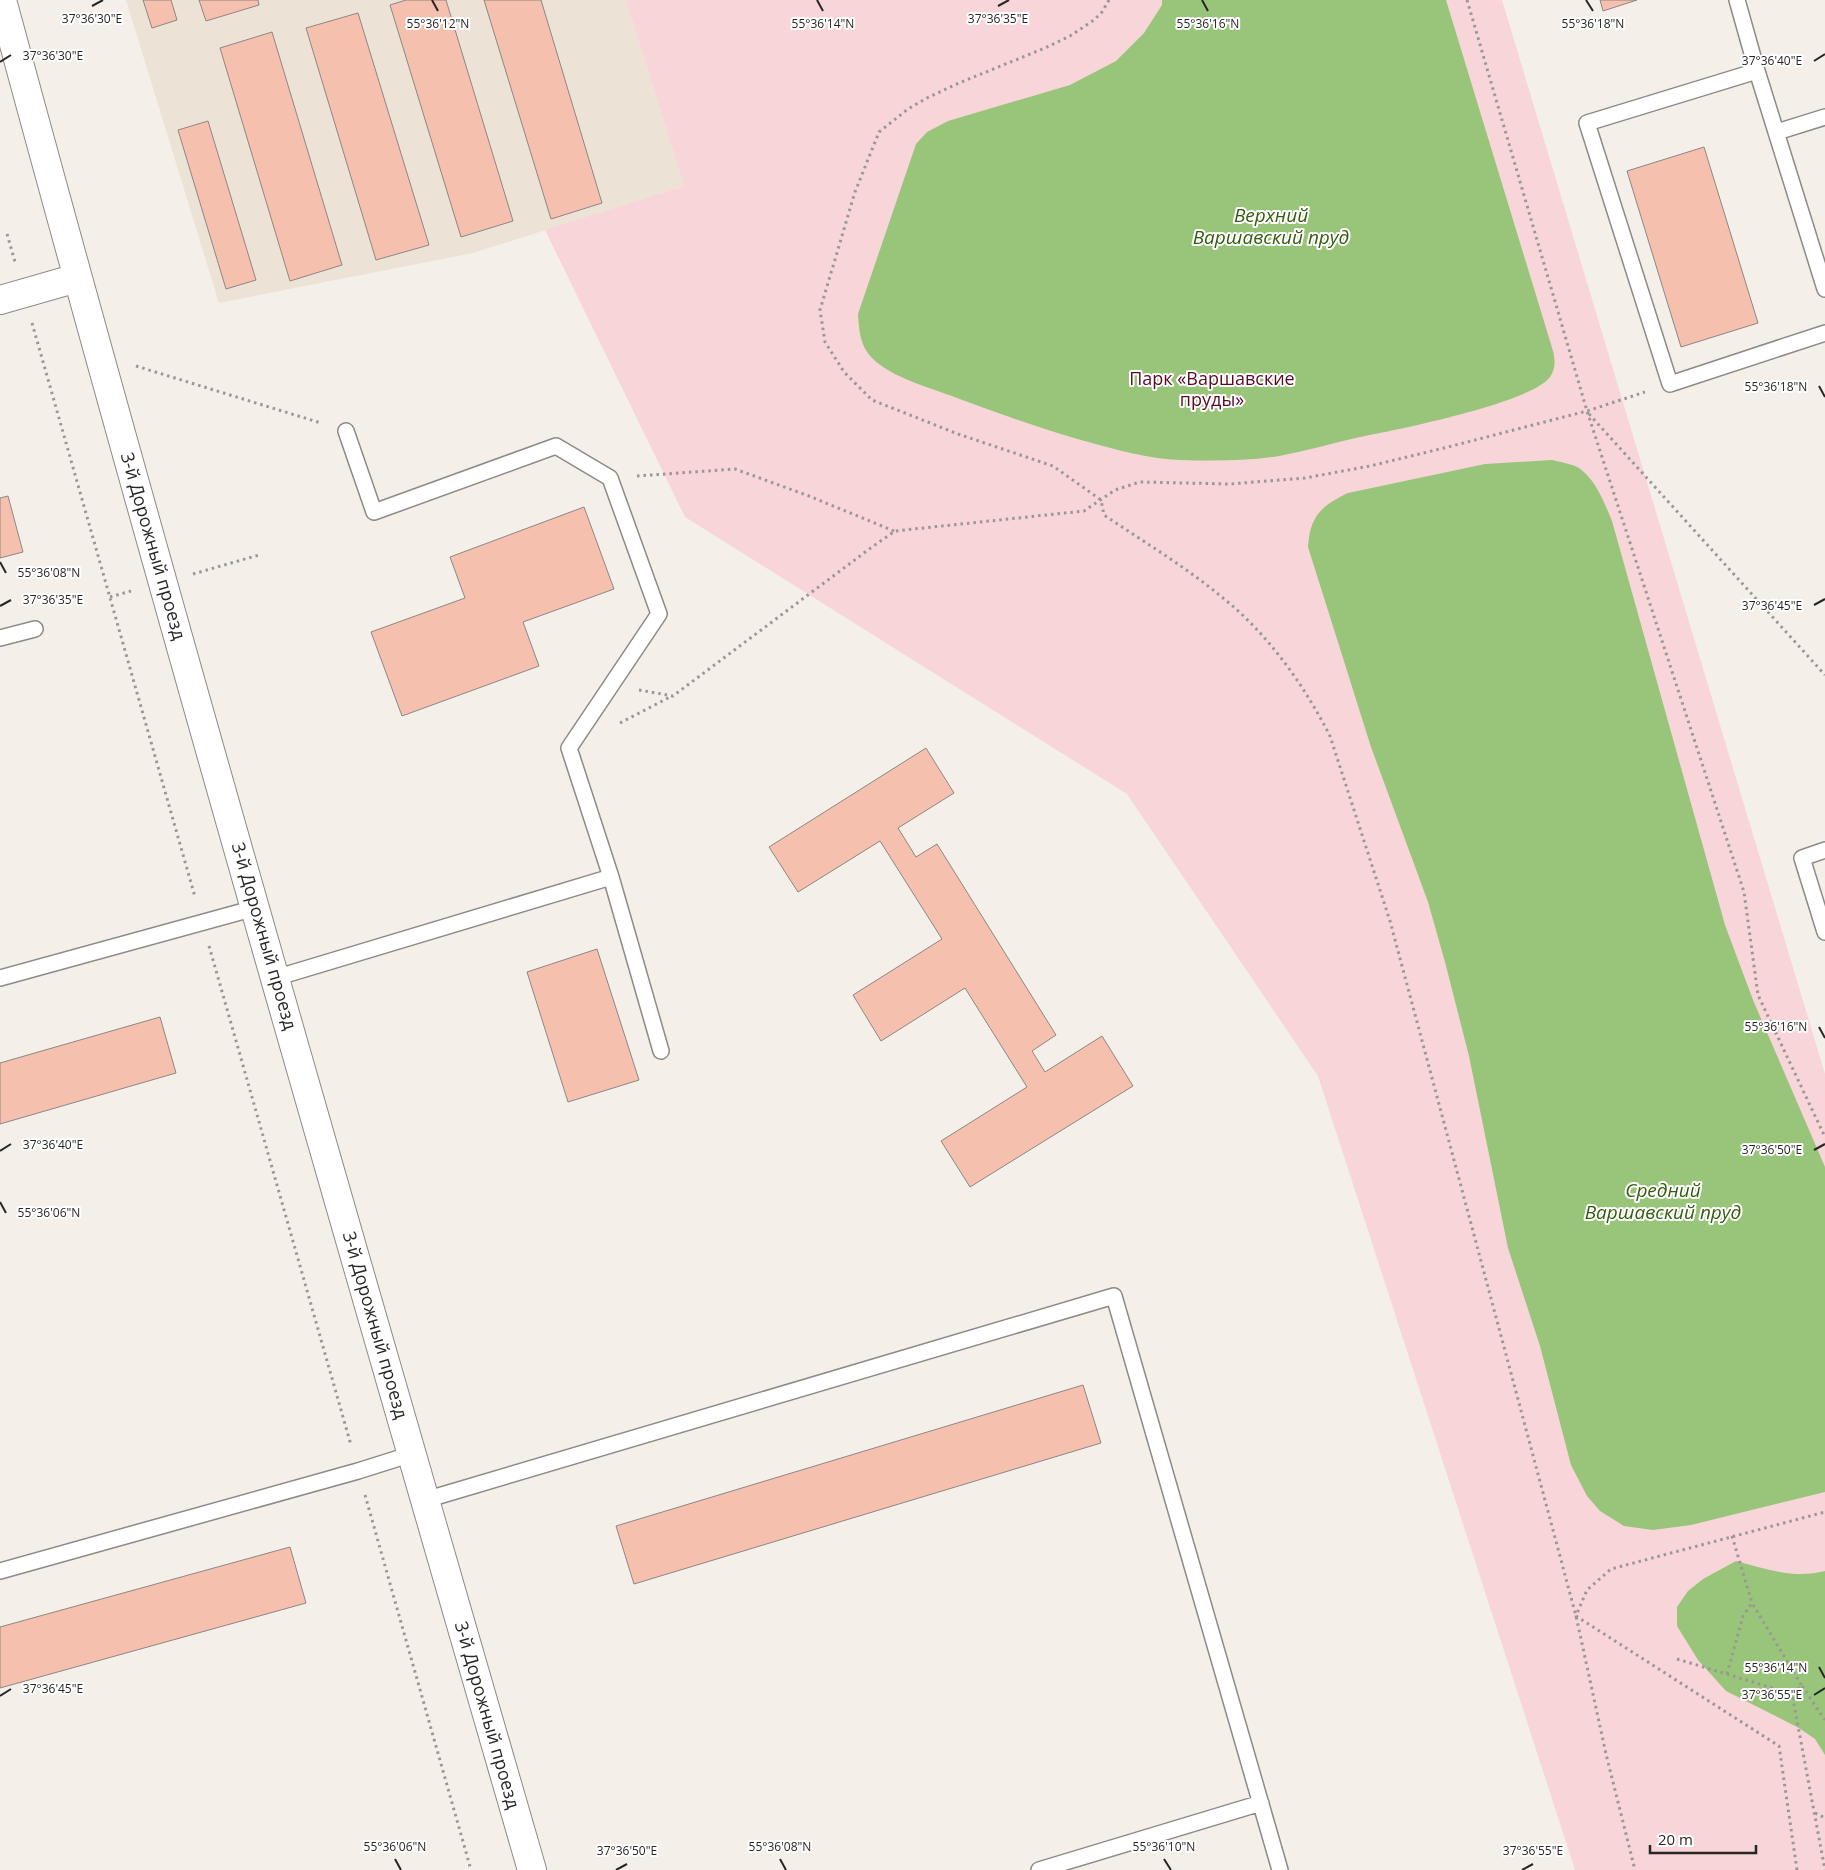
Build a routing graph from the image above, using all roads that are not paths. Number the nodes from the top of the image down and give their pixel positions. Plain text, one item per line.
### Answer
1 (2, 0) edge
2 (1737, 0) edge
3 (1757, 71) junction
4 (1825, 117) edge
5 (1777, 132) junction
6 (77, 278) junction
7 (1825, 289) edge
8 (12, 296) edge
9 (1825, 333) edge
10 (346, 431) dead end
11 (35, 629) dead end
12 (0, 638) edge
13 (1825, 850) edge
14 (611, 877) junction
15 (255, 908) junction
16 (1825, 932) edge
17 (0, 978) edge
18 (276, 978) junction
19 (661, 1051) dead end
20 (412, 1454) junction
21 (425, 1500) junction
22 (0, 1572) edge
23 (1261, 1803) junction
24 (532, 1870) edge
25 (1039, 1870) edge
26 (1280, 1870) edge

1 - 6 street, 3-й Дорожный проезд
2 - 3 lane
3 - 5 lane
3 - 9 lane
4 - 5 lane
5 - 7 lane
6 - 8 street
6 - 15 street, 3-й Дорожный проезд
10 - 14 lane
11 - 12 lane
13 - 16 lane
14 - 18 lane
14 - 19 lane
15 - 17 lane
15 - 18 street, 3-й Дорожный проезд
18 - 20 street, 3-й Дорожный проезд
20 - 21 street, 3-й Дорожный проезд
20 - 22 lane
21 - 23 lane
21 - 24 street, 3-й Дорожный проезд
23 - 25 lane
23 - 26 lane

